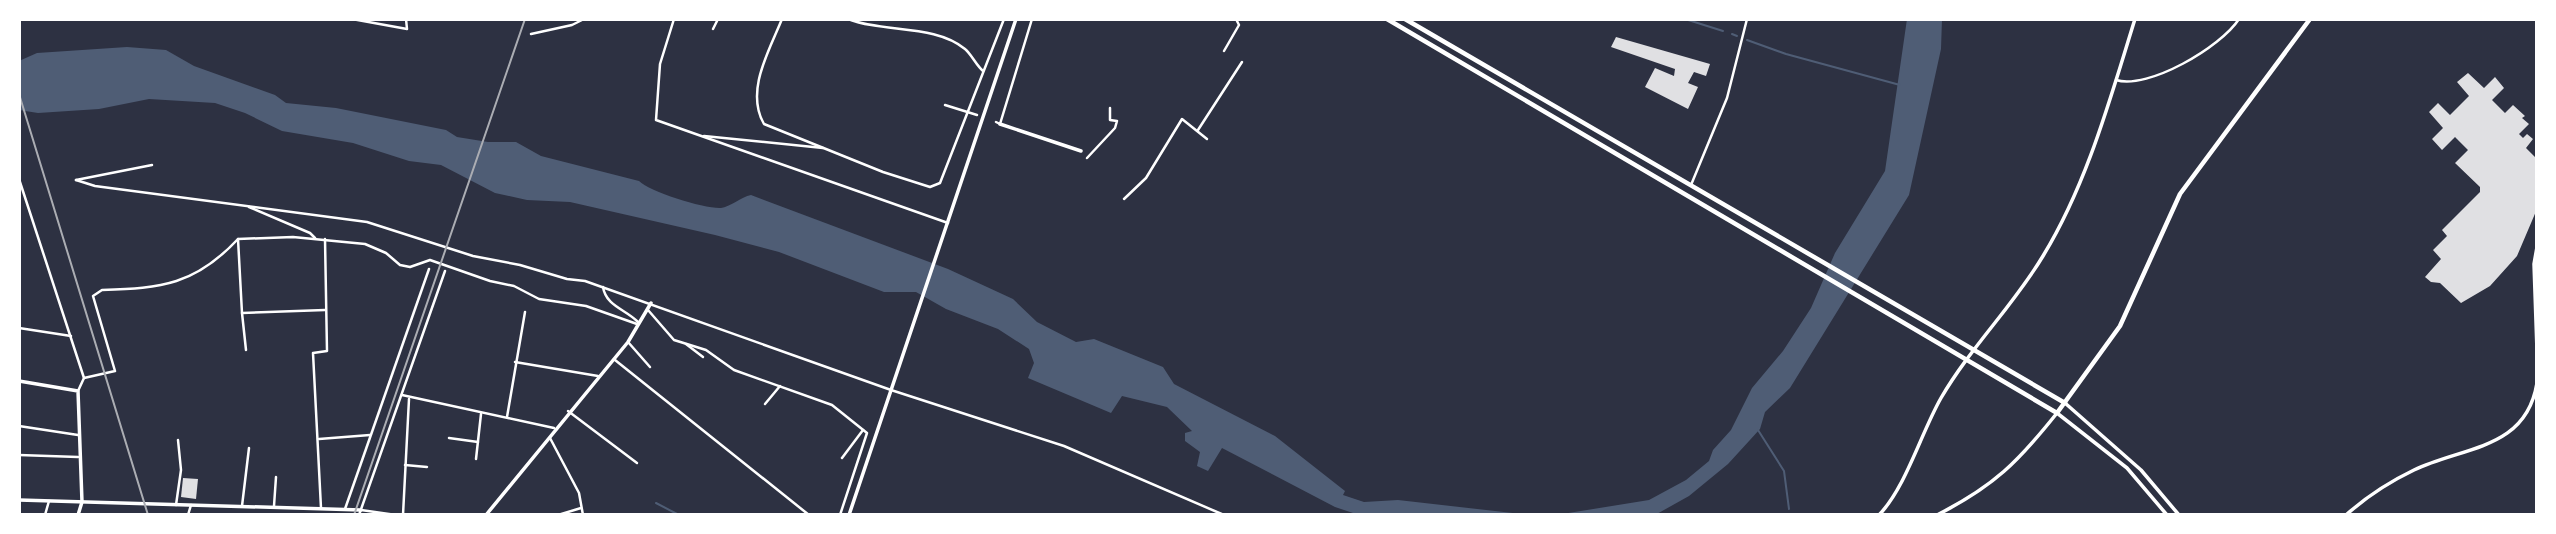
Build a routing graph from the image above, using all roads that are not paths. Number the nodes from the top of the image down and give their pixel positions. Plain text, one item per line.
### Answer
1 (352, 19) edge
2 (406, 19) edge
3 (584, 19) edge
4 (674, 19) edge
5 (718, 19) edge
6 (782, 19) edge
7 (848, 19) edge
8 (1004, 19) edge
9 (1016, 19) edge
10 (1032, 19) edge
11 (1236, 19) edge
12 (1387, 19) edge
13 (1405, 19) edge
14 (1747, 19) edge
15 (2135, 19) edge
16 (2239, 19) edge
17 (2310, 19) edge
18 (713, 29) dead end
19 (531, 34) dead end
20 (1224, 51) dead end
21 (1242, 62) dead end
22 (984, 71) junction
23 (2116, 80) junction
24 (945, 105) dead end
25 (1110, 108) dead end
26 (967, 112) junction
27 (977, 115) dead end
28 (998, 123) joint
29 (1198, 130) junction
30 (701, 135) junction
31 (1208, 139) dead end
32 (826, 148) junction
33 (1081, 151) dead end
34 (1087, 158) dead end
35 (152, 165) dead end
36 (19, 179) edge
37 (1690, 185) junction
38 (1124, 199) dead end
39 (248, 207) junction
40 (948, 223) junction
41 (315, 238) junction
42 (238, 239) junction
43 (325, 239) junction
44 (2537, 247) edge
45 (2535, 254) edge
46 (429, 269) dead end
47 (445, 271) dead end
48 (603, 286) junction
49 (651, 303) junction
50 (325, 310) junction
51 (648, 310) junction
52 (525, 312) dead end
53 (242, 313) junction
54 (638, 323) junction
55 (19, 328) edge
56 (72, 335) junction
57 (628, 342) junction
58 (686, 344) junction
59 (246, 350) dead end
60 (2537, 351) edge
61 (703, 357) dead end
62 (613, 358) junction
63 (515, 362) junction
64 (650, 367) dead end
65 (598, 376) junction
66 (84, 378) junction
67 (19, 381) edge
68 (2537, 383) edge
69 (780, 386) junction
70 (891, 390) junction
71 (78, 391) junction
72 (401, 396) junction
73 (409, 398) junction
74 (2065, 403) junction
75 (765, 404) dead end
76 (568, 411) junction
77 (481, 412) junction
78 (2057, 412) junction
79 (507, 417) junction
80 (19, 425) edge
81 (554, 428) junction
82 (863, 429) junction
83 (79, 435) junction
84 (370, 435) junction
85 (548, 436) junction
86 (449, 438) dead end
87 (319, 439) junction
88 (178, 440) dead end
89 (478, 442) junction
90 (249, 448) dead end
91 (19, 455) edge
92 (78, 457) junction
93 (842, 458) dead end
94 (475, 459) dead end
95 (637, 463) dead end
96 (405, 465) junction
97 (426, 467) dead end
98 (276, 477) dead end
99 (19, 500) edge
100 (49, 501) junction
101 (82, 502) junction
102 (176, 505) junction
103 (191, 505) junction
104 (242, 506) junction
105 (274, 506) junction
106 (288, 506) junction
107 (321, 508) junction
108 (582, 508) junction
109 (345, 509) junction
110 (360, 512) edge
111 (374, 513) edge
112 (45, 515) edge
113 (78, 515) edge
114 (188, 515) edge
115 (286, 515) edge
116 (396, 515) edge
117 (402, 515) edge
118 (486, 515) edge
119 (558, 515) edge
120 (583, 515) edge
121 (809, 515) edge
122 (840, 515) edge
123 (849, 515) edge
124 (1224, 515) edge
125 (1879, 515) edge
126 (1937, 515) edge
127 (2167, 515) edge
128 (2179, 515) edge
129 (2346, 515) edge

1 - 2 street
3 - 19 street
4 - 30 street
5 - 18 street
6 - 32 street
7 - 22 street
8 - 22 street
9 - 40 street
10 - 28 street
11 - 20 street
12 - 78 main road
13 - 37 main road
14 - 37 street
15 - 23 street
16 - 23 street
17 - 74 main road
21 - 29 street
22 - 26 street
23 - 125 street
24 - 26 street
25 - 34 street
26 - 27 street
26 - 32 street
28 - 33 street
29 - 31 street
29 - 38 street
30 - 32 street
30 - 40 street
35 - 39 street
36 - 56 street
37 - 74 main road
39 - 41 street
39 - 48 street
40 - 70 street
41 - 42 street
41 - 43 street
42 - 53 street
42 - 66 street
43 - 50 street
43 - 54 street
44 - 45 street
45 - 60 street
46 - 84 street
47 - 72 street
48 - 49 street
48 - 54 street
49 - 51 street
49 - 70 street
50 - 53 street
50 - 87 street
51 - 54 street
51 - 58 street
52 - 63 street
53 - 59 street
54 - 57 street
55 - 56 street
56 - 66 street
57 - 62 street
57 - 64 street
58 - 61 street
58 - 69 street
62 - 65 street
62 - 121 street
63 - 65 street
63 - 79 street
65 - 76 street
66 - 71 street
67 - 71 street
68 - 129 street
69 - 75 street
69 - 82 street
70 - 123 street
70 - 124 street
71 - 83 street
72 - 73 street
72 - 110 street
73 - 77 street
73 - 96 street
74 - 78 main road
74 - 128 street
76 - 81 street
76 - 95 street
77 - 79 street
77 - 89 street
78 - 126 street
78 - 127 street
79 - 81 street
80 - 83 street
81 - 85 street
82 - 93 street
82 - 122 street
83 - 92 street
84 - 87 street
84 - 109 street
85 - 108 street
85 - 118 street
86 - 89 street
87 - 107 street
88 - 102 street
89 - 94 street
90 - 104 street
91 - 92 street
92 - 101 street
96 - 97 street
96 - 117 street
98 - 105 street
99 - 100 street
100 - 101 street
100 - 112 street
101 - 102 street
101 - 113 street
102 - 103 street
103 - 104 street
103 - 114 street
104 - 105 street
105 - 106 street
106 - 107 street
106 - 115 street
107 - 109 street
108 - 119 street
108 - 120 street
109 - 110 street
110 - 111 street
111 - 116 street

